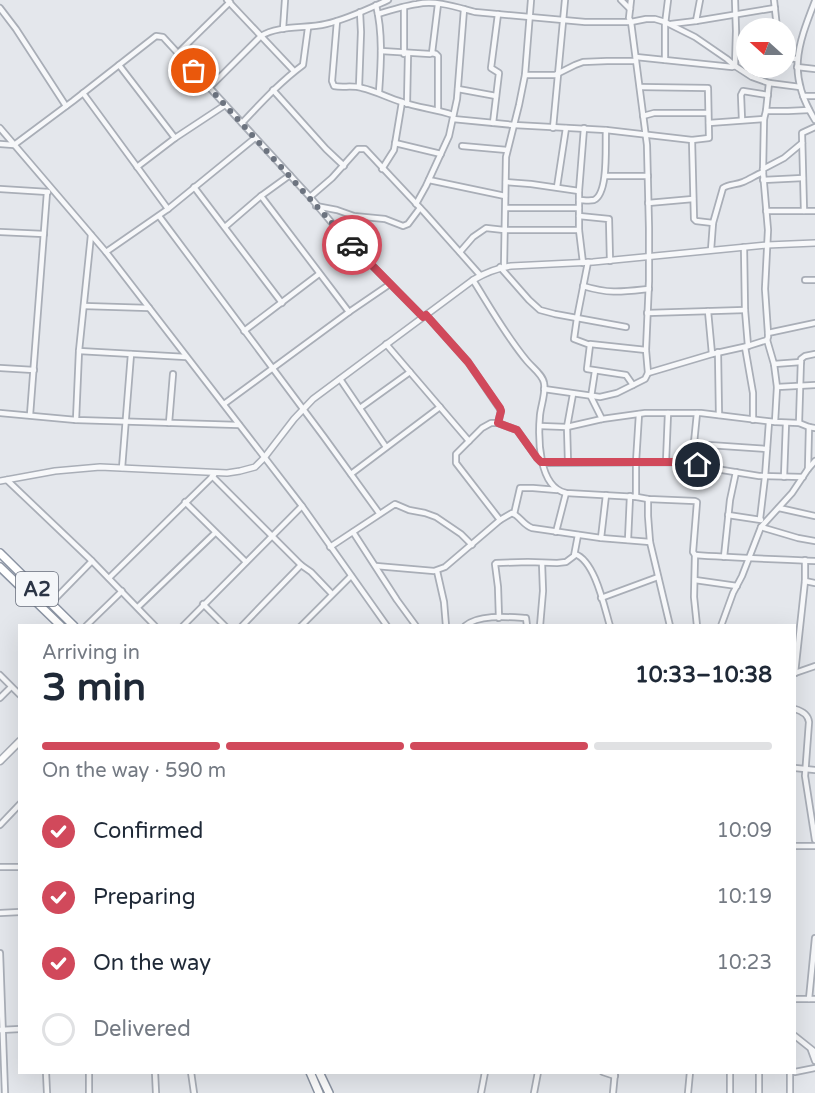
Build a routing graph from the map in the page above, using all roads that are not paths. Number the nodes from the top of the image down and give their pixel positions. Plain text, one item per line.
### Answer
1 (285, 0) edge
2 (371, 0) edge
3 (388, 0) edge
4 (531, 0) edge
5 (565, 0) edge
6 (621, 0) edge
7 (632, 0) edge
8 (668, 0) edge
9 (700, 0) edge
10 (735, 0) edge
11 (774, 0) edge
12 (229, 1) edge
13 (815, 1) edge
14 (438, 4) junction
15 (374, 6) junction
16 (404, 7) junction
17 (0, 8) edge
18 (775, 8) junction
19 (464, 9) junction
20 (630, 9) junction
21 (360, 12) junction
22 (378, 14) junction
23 (498, 14) junction
24 (735, 15) junction
25 (530, 16) junction
26 (776, 18) edge
27 (562, 20) junction
28 (337, 21) junction
29 (696, 21) junction
30 (631, 22) junction
31 (667, 23) junction
32 (308, 28) junction
33 (283, 29) junction
34 (261, 36) junction
35 (381, 51) junction
36 (178, 53) junction
37 (432, 53) junction
38 (406, 54) junction
39 (636, 59) junction
40 (797, 59) joint
41 (665, 60) junction
42 (119, 65) junction
43 (735, 66) junction
44 (796, 67) junction
45 (815, 69) edge
46 (294, 71) junction
47 (559, 73) junction
48 (525, 75) junction
49 (769, 83) junction
50 (359, 87) junction
51 (640, 87) junction
52 (800, 87) junction
53 (210, 88) junction
54 (458, 89) junction
55 (273, 90) junction
56 (379, 92) junction
57 (83, 93) junction
58 (768, 95) junction
59 (496, 96) junction
60 (803, 96) junction
61 (815, 96) edge
62 (404, 103) junction
63 (225, 105) junction
64 (66, 106) junction
65 (438, 110) junction
66 (809, 110) junction
67 (766, 111) junction
68 (708, 113) junction
69 (643, 116) junction
70 (453, 117) junction
71 (764, 119) junction
72 (742, 120) junction
73 (815, 120) edge
74 (242, 123) junction
75 (493, 123) junction
76 (709, 123) junction
77 (514, 125) junction
78 (815, 127) edge
79 (0, 128) edge
80 (554, 128) junction
81 (566, 128) junction
82 (584, 128) junction
83 (606, 130) junction
84 (646, 134) junction
85 (175, 138) junction
86 (255, 138) junction
87 (692, 140) junction
88 (395, 143) junction
89 (802, 143) junction
90 (0, 144) edge
91 (14, 145) junction
92 (462, 147) dead end
93 (507, 150) junction
94 (441, 154) junction
95 (344, 166) junction
96 (137, 167) junction
97 (382, 169) junction
98 (763, 170) junction
99 (290, 175) junction
100 (605, 176) junction
101 (648, 176) junction
102 (803, 178) junction
103 (429, 180) junction
104 (764, 180) junction
105 (506, 182) junction
106 (194, 187) junction
107 (557, 187) junction
108 (0, 189) edge
109 (579, 191) junction
110 (47, 192) junction
111 (54, 192) junction
112 (261, 196) junction
113 (505, 196) junction
114 (310, 197) junction
115 (693, 199) junction
116 (579, 200) junction
117 (648, 203) junction
118 (316, 206) junction
119 (418, 206) junction
120 (506, 208) junction
121 (579, 208) junction
122 (168, 209) junction
123 (766, 211) junction
124 (804, 211) junction
125 (815, 211) edge
126 (159, 216) junction
127 (579, 216) junction
128 (713, 223) junction
129 (225, 227) junction
130 (504, 230) junction
131 (579, 230) junction
132 (0, 232) edge
133 (44, 234) junction
134 (91, 235) junction
135 (815, 243) edge
136 (767, 244) junction
137 (744, 247) junction
138 (711, 250) junction
139 (106, 252) junction
140 (460, 252) junction
141 (649, 257) junction
142 (610, 261) junction
143 (586, 262) junction
144 (502, 267) junction
145 (319, 274) junction
146 (480, 276) junction
147 (473, 280) junction
148 (806, 280) dead end
149 (815, 280) edge
150 (390, 284) junction
151 (583, 286) junction
152 (649, 289) junction
153 (282, 303) junction
154 (84, 306) junction
155 (149, 308) junction
156 (745, 310) junction
157 (708, 311) junction
158 (349, 312) junction
159 (647, 313) junction
160 (424, 316) junction
161 (577, 318) junction
162 (815, 323) edge
163 (626, 327) dead end
164 (244, 331) junction
165 (768, 333) junction
166 (767, 340) junction
167 (386, 344) junction
168 (589, 344) junction
169 (746, 346) junction
170 (646, 350) junction
171 (79, 351) junction
172 (715, 353) junction
173 (131, 354) junction
174 (815, 354) edge
175 (186, 357) junction
176 (801, 362) junction
177 (774, 364) junction
178 (0, 368) edge
179 (273, 368) junction
180 (33, 370) junction
181 (595, 371) junction
182 (410, 372) junction
183 (648, 373) junction
184 (173, 374) dead end
185 (340, 379) junction
186 (633, 385) junction
187 (815, 385) edge
188 (800, 386) junction
189 (777, 387) junction
190 (544, 389) junction
191 (573, 394) junction
192 (591, 397) junction
193 (224, 404) junction
194 (440, 407) junction
195 (360, 408) junction
196 (303, 409) junction
197 (0, 413) edge
198 (668, 413) junction
199 (697, 413) junction
200 (639, 414) junction
201 (30, 415) junction
202 (719, 415) junction
203 (602, 419) junction
204 (76, 420) junction
205 (753, 420) junction
206 (127, 422) junction
207 (772, 422) junction
208 (169, 423) junction
209 (498, 423) junction
210 (786, 423) junction
211 (800, 423) junction
212 (239, 425) junction
213 (540, 426) junction
214 (567, 427) junction
215 (809, 427) junction
216 (815, 428) edge
217 (469, 441) junction
218 (694, 444) junction
219 (386, 447) junction
220 (767, 449) junction
221 (264, 458) junction
222 (815, 461) edge
223 (541, 462) junction
224 (568, 462) junction
225 (636, 462) junction
226 (666, 462) junction
227 (692, 463) junction
228 (122, 468) junction
229 (808, 469) junction
230 (736, 472) junction
231 (351, 474) junction
232 (214, 475) junction
233 (765, 477) junction
234 (784, 477) junction
235 (803, 477) junction
236 (8, 480) junction
237 (0, 481) edge
238 (559, 491) junction
239 (566, 493) junction
240 (606, 495) junction
241 (630, 496) junction
242 (637, 497) junction
243 (648, 499) junction
244 (185, 502) junction
245 (302, 506) junction
246 (779, 508) junction
247 (379, 513) junction
248 (514, 514) junction
249 (728, 515) junction
250 (815, 516) edge
251 (760, 519) junction
252 (500, 520) junction
253 (767, 520) junction
254 (761, 527) junction
255 (353, 532) junction
256 (556, 532) junction
257 (215, 533) junction
258 (272, 536) junction
259 (578, 536) junction
260 (602, 538) junction
261 (628, 540) junction
262 (650, 542) junction
263 (815, 542) edge
264 (472, 545) junction
265 (330, 547) junction
266 (0, 553) edge
267 (575, 554) junction
268 (695, 555) junction
269 (724, 557) junction
270 (749, 559) junction
271 (805, 560) junction
272 (92, 561) junction
273 (815, 561) edge
274 (246, 562) junction
275 (542, 563) junction
276 (301, 565) junction
277 (376, 566) junction
278 (0, 567) edge
279 (437, 571) junction
280 (351, 576) junction
281 (658, 577) junction
282 (109, 578) junction
283 (695, 580) junction
284 (805, 581) junction
285 (815, 583) edge
286 (736, 586) junction
287 (122, 591) junction
288 (332, 594) junction
289 (601, 598) junction
290 (51, 603) junction
291 (203, 604) junction
292 (138, 607) junction
293 (499, 618) junction
294 (59, 624) edge
295 (72, 624) edge
296 (88, 624) edge
297 (152, 624) edge
298 (185, 624) edge
299 (223, 624) edge
300 (244, 624) edge
301 (303, 624) edge
302 (386, 624) edge
303 (415, 624) edge
304 (446, 624) edge
305 (467, 624) edge
306 (527, 624) edge
307 (540, 624) edge
308 (609, 624) edge
309 (670, 624) edge
310 (697, 624) edge
311 (722, 624) edge
312 (797, 644) edge
313 (815, 666) edge
314 (796, 673) edge
315 (0, 675) edge
316 (11, 687) junction
317 (18, 693) edge
318 (0, 698) edge
319 (796, 709) edge
320 (18, 743) edge
321 (0, 761) edge
322 (796, 768) edge
323 (805, 770) junction
324 (815, 770) edge
325 (18, 806) edge
326 (813, 812) edge
327 (0, 825) edge
328 (815, 840) edge
329 (796, 846) edge
330 (815, 846) edge
331 (0, 867) edge
332 (18, 867) edge
333 (18, 912) edge
334 (0, 913) edge
335 (815, 938) edge
336 (0, 953) edge
337 (796, 999) edge
338 (812, 999) edge
339 (18, 1029) edge
340 (1, 1030) edge
341 (797, 1039) edge
342 (813, 1051) edge
343 (815, 1062) edge
344 (815, 1068) edge
345 (796, 1072) edge
346 (46, 1074) edge
347 (89, 1074) edge
348 (155, 1074) edge
349 (191, 1074) edge
350 (311, 1074) edge
351 (320, 1074) edge
352 (486, 1074) edge
353 (538, 1074) edge
354 (615, 1074) edge
355 (690, 1074) edge
356 (730, 1074) edge
357 (759, 1074) edge
358 (792, 1074) edge
359 (5, 1093) edge
360 (47, 1093) edge
361 (89, 1093) edge
362 (156, 1093) edge
363 (194, 1093) edge
364 (319, 1093) edge
365 (329, 1093) edge
366 (482, 1093) edge
367 (534, 1093) edge
368 (613, 1093) edge
369 (688, 1093) edge
370 (730, 1093) edge
371 (759, 1093) edge
372 (790, 1093) edge

1 - 33 street
2 - 15 street
3 - 15 street
4 - 25 street
5 - 27 street
6 - 20 street
7 - 20 street
8 - 31 street
9 - 29 street
10 - 24 street
11 - 18 street
12 - 34 street
12 - 36 street
13 - 40 street
14 - 16 street
14 - 19 street
14 - 37 street
15 - 21 street
15 - 22 street
16 - 22 street
16 - 38 street
17 - 64 street
18 - 24 street
18 - 26 street
19 - 23 street
19 - 54 street
20 - 30 street
21 - 28 street
21 - 50 street
22 - 35 street
23 - 25 street
23 - 59 street
24 - 29 street
24 - 43 street
25 - 27 street
25 - 48 street
27 - 30 street
27 - 47 street
28 - 32 street
28 - 50 street
29 - 31 street
30 - 31 street
30 - 39 street
31 - 41 street
31 - 43 street
32 - 33 street
32 - 46 street
33 - 34 street
34 - 46 street
34 - 53 street
35 - 38 street
35 - 56 street
36 - 42 street
36 - 53 street
37 - 38 street
37 - 65 street
38 - 62 street
39 - 41 street
39 - 47 street
39 - 51 street
40 - 44 street
41 - 43 street
42 - 57 street
42 - 85 street
43 - 49 street
44 - 45 street
44 - 52 street
46 - 55 street
47 - 48 street
47 - 80 street
48 - 77 street
49 - 52 street
49 - 58 street
50 - 56 street
51 - 68 street
51 - 69 street
52 - 60 street
53 - 63 street
54 - 59 street
54 - 70 street
55 - 74 street
55 - 95 street
56 - 62 street
57 - 64 street
57 - 96 street
58 - 67 street
58 - 72 street
59 - 75 street
60 - 61 street
60 - 66 street
62 - 65 street
62 - 88 street
63 - 74 street
63 - 85 street
64 - 91 street
65 - 70 street
66 - 67 street
66 - 73 street
67 - 71 street
68 - 69 street
68 - 76 street
69 - 84 street
70 - 75 street
70 - 94 street
71 - 72 street
71 - 98 street
72 - 76 street
74 - 86 street
75 - 77 street
76 - 87 street
77 - 80 street
77 - 93 street
78 - 89 street
79 - 91 street
80 - 81 street
81 - 82 street
81 - 107 street
82 - 83 street
82 - 109 street
83 - 84 street
83 - 100 street
84 - 87 street
84 - 101 street
85 - 96 street
86 - 99 street
86 - 106 street
87 - 115 street
88 - 94 street
88 - 97 street
89 - 98 street
89 - 102 street
90 - 91 street
91 - 111 street
92 - 93 street
93 - 105 street
94 - 103 street
95 - 97 street
95 - 114 street
96 - 122 street
97 - 119 street
98 - 104 street
98 - 128 street
99 - 112 street
99 - 114 street
100 - 101 street
100 - 116 street
101 - 117 street
102 - 104 street
102 - 124 street
103 - 113 street
103 - 119 street
104 - 123 street
105 - 107 street
105 - 113 street
106 - 122 street
106 - 129 street
107 - 109 street
108 - 110 street
109 - 116 street
110 - 111 street
110 - 133 street
111 - 134 street
112 - 129 street
112 - 145 street
113 - 120 street
114 - 118 street
115 - 117 street
115 - 128 street
116 - 121 street
117 - 141 street
118 - 119 street
118 - 150 street
119 - 140 street
120 - 121 street
120 - 130 street
121 - 127 street
122 - 126 street
123 - 124 street
123 - 136 street
124 - 125 street
126 - 139 street
126 - 164 street
127 - 131 street
127 - 142 street
128 - 138 street
129 - 153 street
130 - 131 street
130 - 140 street
130 - 144 street
131 - 143 street
132 - 133 street
133 - 180 street
134 - 139 street
134 - 154 street
135 - 136 street
136 - 137 street
136 - 165 street
137 - 138 street
137 - 156 street
138 - 141 street
139 - 155 street
140 - 146 street
141 - 142 street
141 - 152 street
142 - 143 street
143 - 144 street
143 - 151 street
144 - 146 street
144 - 161 street
145 - 153 street
145 - 158 street
146 - 147 street
147 - 160 street
147 - 190 street
148 - 149 street
150 - 158 street
150 - 160 street
151 - 152 street
151 - 161 street
152 - 159 street
153 - 164 street
154 - 155 street
154 - 171 street
155 - 175 street
156 - 157 street
156 - 169 street
157 - 159 street
157 - 172 street
158 - 179 street
159 - 170 street
160 - 167 street
160 - 209 street
161 - 163 street
161 - 168 street
162 - 165 street
164 - 179 street
165 - 166 street
166 - 169 street
166 - 177 street
167 - 182 street
167 - 185 street
168 - 170 street
168 - 181 street
169 - 172 street
169 - 205 street
170 - 183 street
171 - 173 street
171 - 204 street
172 - 183 street
172 - 202 street
173 - 175 street
173 - 206 street
174 - 176 street
175 - 193 street
176 - 177 street
176 - 188 street
177 - 189 street
178 - 180 street
179 - 193 street
179 - 196 street
180 - 201 street
181 - 186 street
181 - 192 street
182 - 194 street
182 - 195 street
183 - 186 street
184 - 208 street
185 - 195 street
185 - 196 street
186 - 192 street
187 - 188 street
188 - 189 street
188 - 211 street
189 - 207 street
190 - 191 street
190 - 213 street
191 - 192 street
191 - 214 street
192 - 203 street
193 - 212 street
194 - 217 street
194 - 219 street
195 - 219 street
196 - 221 street
196 - 231 street
197 - 201 street
198 - 199 street
198 - 200 street
198 - 226 street
199 - 202 street
199 - 218 street
200 - 203 street
200 - 225 street
201 - 204 street
202 - 205 street
203 - 214 street
204 - 206 street
205 - 207 street
206 - 208 street
206 - 228 street
207 - 210 street
207 - 220 street
208 - 212 street
209 - 217 street
209 - 223 street
210 - 211 street
210 - 234 street
211 - 215 street
212 - 221 street
213 - 214 street
213 - 223 street
214 - 224 street
215 - 216 street
215 - 229 street
217 - 252 street
218 - 220 street
218 - 227 street
219 - 231 street
220 - 233 street
221 - 232 street
221 - 245 street
222 - 229 street
223 - 224 street
223 - 238 street
224 - 225 street
225 - 226 street
225 - 242 street
226 - 227 street
227 - 230 street
228 - 232 street
228 - 236 street
229 - 235 street
230 - 233 street
230 - 249 street
231 - 247 street
232 - 244 street
232 - 258 street
233 - 234 street
233 - 251 street
234 - 235 street
235 - 246 street
236 - 237 street
236 - 272 street
238 - 239 street
238 - 248 street
239 - 240 street
239 - 256 street
240 - 241 street
240 - 260 street
241 - 242 street
241 - 261 street
242 - 243 street
243 - 262 street
243 - 268 street
244 - 257 street
244 - 282 street
245 - 258 street
245 - 265 street
246 - 250 street
246 - 253 street
247 - 255 street
247 - 264 street
248 - 252 street
248 - 256 street
249 - 251 street
249 - 269 street
251 - 253 street
252 - 264 street
253 - 254 street
254 - 263 street
254 - 270 street
255 - 265 street
255 - 277 street
256 - 259 street
257 - 274 street
257 - 292 street
258 - 274 street
258 - 276 street
259 - 260 street
259 - 267 street
260 - 261 street
261 - 262 street
262 - 281 street
264 - 279 street
265 - 280 street
266 - 290 highway, A2
267 - 275 street
267 - 289 street
268 - 269 street
268 - 283 street
269 - 270 street
270 - 271 street
270 - 286 street
271 - 273 street
271 - 284 street
272 - 282 street
272 - 290 street
274 - 291 street
275 - 293 street
275 - 307 street
276 - 288 street
276 - 300 street
277 - 279 street
277 - 303 street
278 - 294 highway, A2
279 - 304 street
280 - 288 street
280 - 302 street
281 - 289 street
281 - 309 street
282 - 287 street
283 - 286 street
283 - 310 street
284 - 285 street
284 - 312 street
286 - 311 street
287 - 292 street
287 - 296 street
288 - 301 street
289 - 308 street
290 - 295 highway, A2
291 - 298 street
291 - 299 street
292 - 297 street
293 - 305 street
293 - 306 street
313 - 314 street
315 - 316 street
316 - 317 street
316 - 318 street
319 - 323 street
320 - 321 main road
322 - 323 street
323 - 324 street
323 - 326 street
325 - 327 street
326 - 328 street
329 - 330 street
331 - 332 street
333 - 334 street
335 - 338 street
336 - 340 street
337 - 338 street
339 - 340 street
340 - 359 street
341 - 342 street
342 - 343 street
344 - 345 street
346 - 360 street
347 - 361 street
348 - 362 street
349 - 363 street
350 - 364 highway
351 - 365 highway
352 - 366 street
353 - 367 street
354 - 368 street
355 - 369 street
356 - 370 street
357 - 371 street
358 - 372 street

